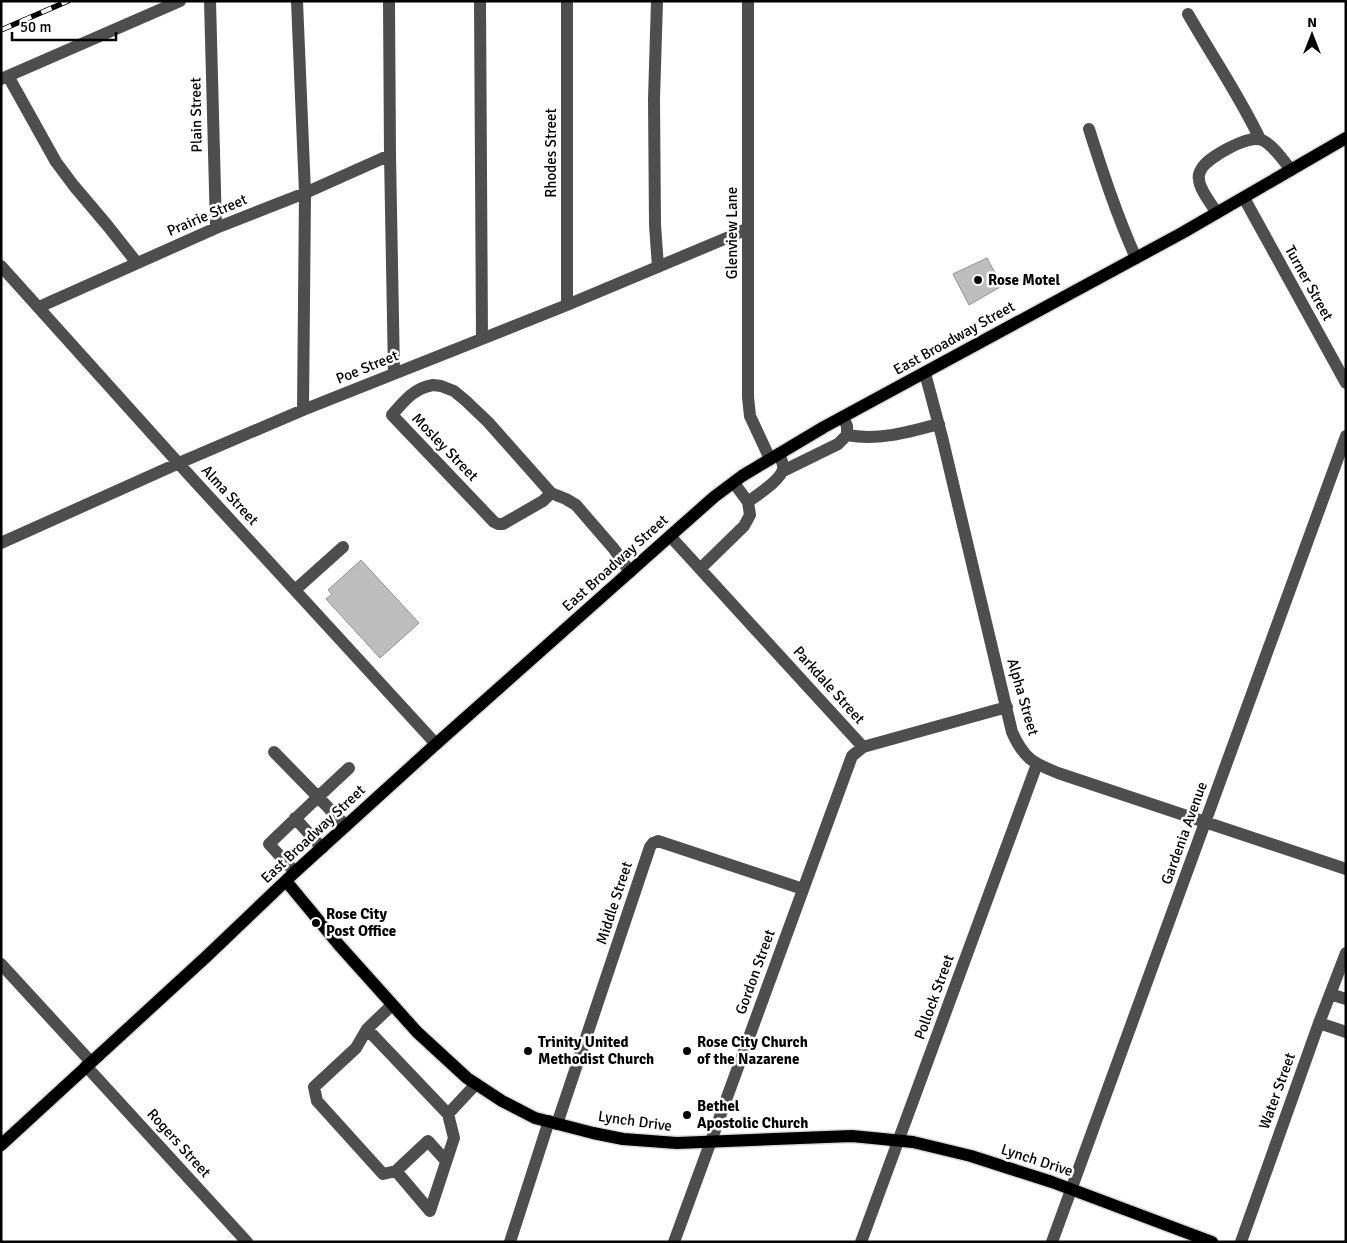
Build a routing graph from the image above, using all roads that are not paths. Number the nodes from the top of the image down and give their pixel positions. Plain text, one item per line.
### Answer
1 (180, 1) edge
2 (210, 1) edge
3 (297, 1) edge
4 (389, 1) edge
5 (480, 1) edge
6 (568, 1) edge
7 (657, 1) edge
8 (748, 1) edge
9 (1188, 14) dead end
10 (5, 77) edge
11 (1089, 130) dead end
12 (1346, 138) edge
13 (1260, 139) junction
14 (390, 155) junction
15 (1291, 170) junction
16 (305, 193) junction
17 (1244, 198) junction
18 (1217, 213) junction
19 (216, 228) junction
20 (748, 228) junction
21 (1136, 258) junction
22 (137, 264) junction
23 (1, 266) edge
24 (658, 267) junction
25 (567, 305) junction
26 (39, 307) junction
27 (482, 339) junction
28 (925, 373) junction
29 (394, 374) junction
30 (1346, 383) edge
31 (303, 410) junction
32 (843, 417) junction
33 (939, 424) junction
34 (847, 435) junction
35 (1346, 436) edge
36 (775, 457) junction
37 (179, 463) junction
38 (783, 471) junction
39 (734, 483) junction
40 (551, 493) junction
41 (748, 502) junction
42 (670, 536) junction
43 (1, 543) edge
44 (343, 547) dead end
45 (700, 569) junction
46 (630, 572) junction
47 (295, 590) junction
48 (1006, 707) junction
49 (436, 744) junction
50 (863, 747) junction
51 (274, 752) dead end
52 (1037, 764) junction
53 (349, 768) dead end
54 (318, 797) junction
55 (295, 818) junction
56 (1205, 822) junction
57 (346, 826) junction
58 (322, 848) junction
59 (1346, 869) edge
60 (290, 877) junction
61 (803, 889) junction
62 (1346, 953) edge
63 (1, 964) edge
64 (1330, 994) junction
65 (1346, 999) edge
66 (392, 1005) junction
67 (1319, 1023) junction
68 (367, 1029) junction
69 (1346, 1032) edge
70 (89, 1064) junction
71 (476, 1084) junction
72 (448, 1114) junction
73 (553, 1122) junction
74 (898, 1140) junction
75 (710, 1143) junction
76 (1, 1145) edge
77 (446, 1161) junction
78 (396, 1171) junction
79 (1071, 1189) junction
80 (247, 1242) edge
81 (510, 1242) edge
82 (674, 1242) edge
83 (861, 1242) edge
84 (1052, 1242) edge
85 (1212, 1242) edge
86 (1241, 1242) edge

1 - 10 street
2 - 19 street, Plain Street
3 - 16 street
4 - 14 street
5 - 27 street
6 - 25 street, Rhodes Street
7 - 24 street
8 - 20 street, Glenview Lane
9 - 13 street
10 - 22 street
11 - 21 street
12 - 15 main road, East Broadway Street
13 - 15 street
13 - 18 street
14 - 16 street, Prairie Street
14 - 29 street
15 - 17 main road, East Broadway Street
16 - 19 street, Prairie Street
16 - 31 street
17 - 18 main road, East Broadway Street
17 - 30 street, Turner Street
18 - 21 main road, East Broadway Street
19 - 22 street, Prairie Street
20 - 24 street, Poe Street
20 - 36 street, Glenview Lane
21 - 28 main road, East Broadway Street
22 - 26 street, Prairie Street
23 - 26 street, Alma Street
24 - 25 street, Poe Street
25 - 27 street, Poe Street
26 - 37 street, Alma Street
27 - 29 street, Poe Street
28 - 32 main road, East Broadway Street
28 - 33 street, Alpha Street
29 - 31 street, Poe Street
31 - 37 street, Poe Street
32 - 34 street
32 - 36 main road, East Broadway Street
33 - 34 street
33 - 48 street, Alpha Street
34 - 38 street
35 - 56 street, Gardenia Avenue
36 - 38 street, Glenview Lane
36 - 39 main road, East Broadway Street
37 - 43 street, Poe Street
37 - 47 street, Alma Street
38 - 41 street
39 - 41 street
39 - 42 main road, East Broadway Street
40 - 40 street, Mosley Street
40 - 46 street, Mosley Street
41 - 45 street
42 - 45 street, Parkdale Street
42 - 46 main road, East Broadway Street
44 - 47 street
45 - 50 street, Parkdale Street
46 - 49 main road, East Broadway Street
47 - 49 street, Alma Street
48 - 50 street, Parkdale Street
48 - 52 street, Alpha Street
49 - 57 main road, East Broadway Street
50 - 61 street, Gordon Street
51 - 54 street
52 - 56 street, Alpha Street
52 - 74 street, Pollock Street
53 - 54 street
54 - 55 street
54 - 57 street
55 - 58 street
55 - 60 street
56 - 59 street, Alpha Street
56 - 79 street, Gardenia Avenue
57 - 58 main road, East Broadway Street
58 - 60 main road, East Broadway Street
60 - 66 main road, Lynch Drive
60 - 70 main road, East Broadway Street
61 - 73 street, Middle Street
61 - 75 street, Gordon Street
62 - 64 street, Water Street
63 - 70 street, Rogers Street
64 - 65 street
64 - 67 street, Water Street
66 - 68 street
66 - 71 main road, Lynch Drive
67 - 69 street
67 - 86 street, Water Street
68 - 72 street
68 - 78 street
70 - 76 main road, East Broadway Street
70 - 80 street, Rogers Street
71 - 72 street
71 - 73 main road, Lynch Drive
72 - 77 street
73 - 75 main road, Lynch Drive
73 - 81 street, Middle Street
74 - 75 main road, Lynch Drive
74 - 79 main road, Lynch Drive
74 - 83 street, Pollock Street
75 - 82 street, Gordon Street
77 - 78 street
77 - 78 street
79 - 84 street, Gardenia Avenue
79 - 85 main road, Lynch Drive

